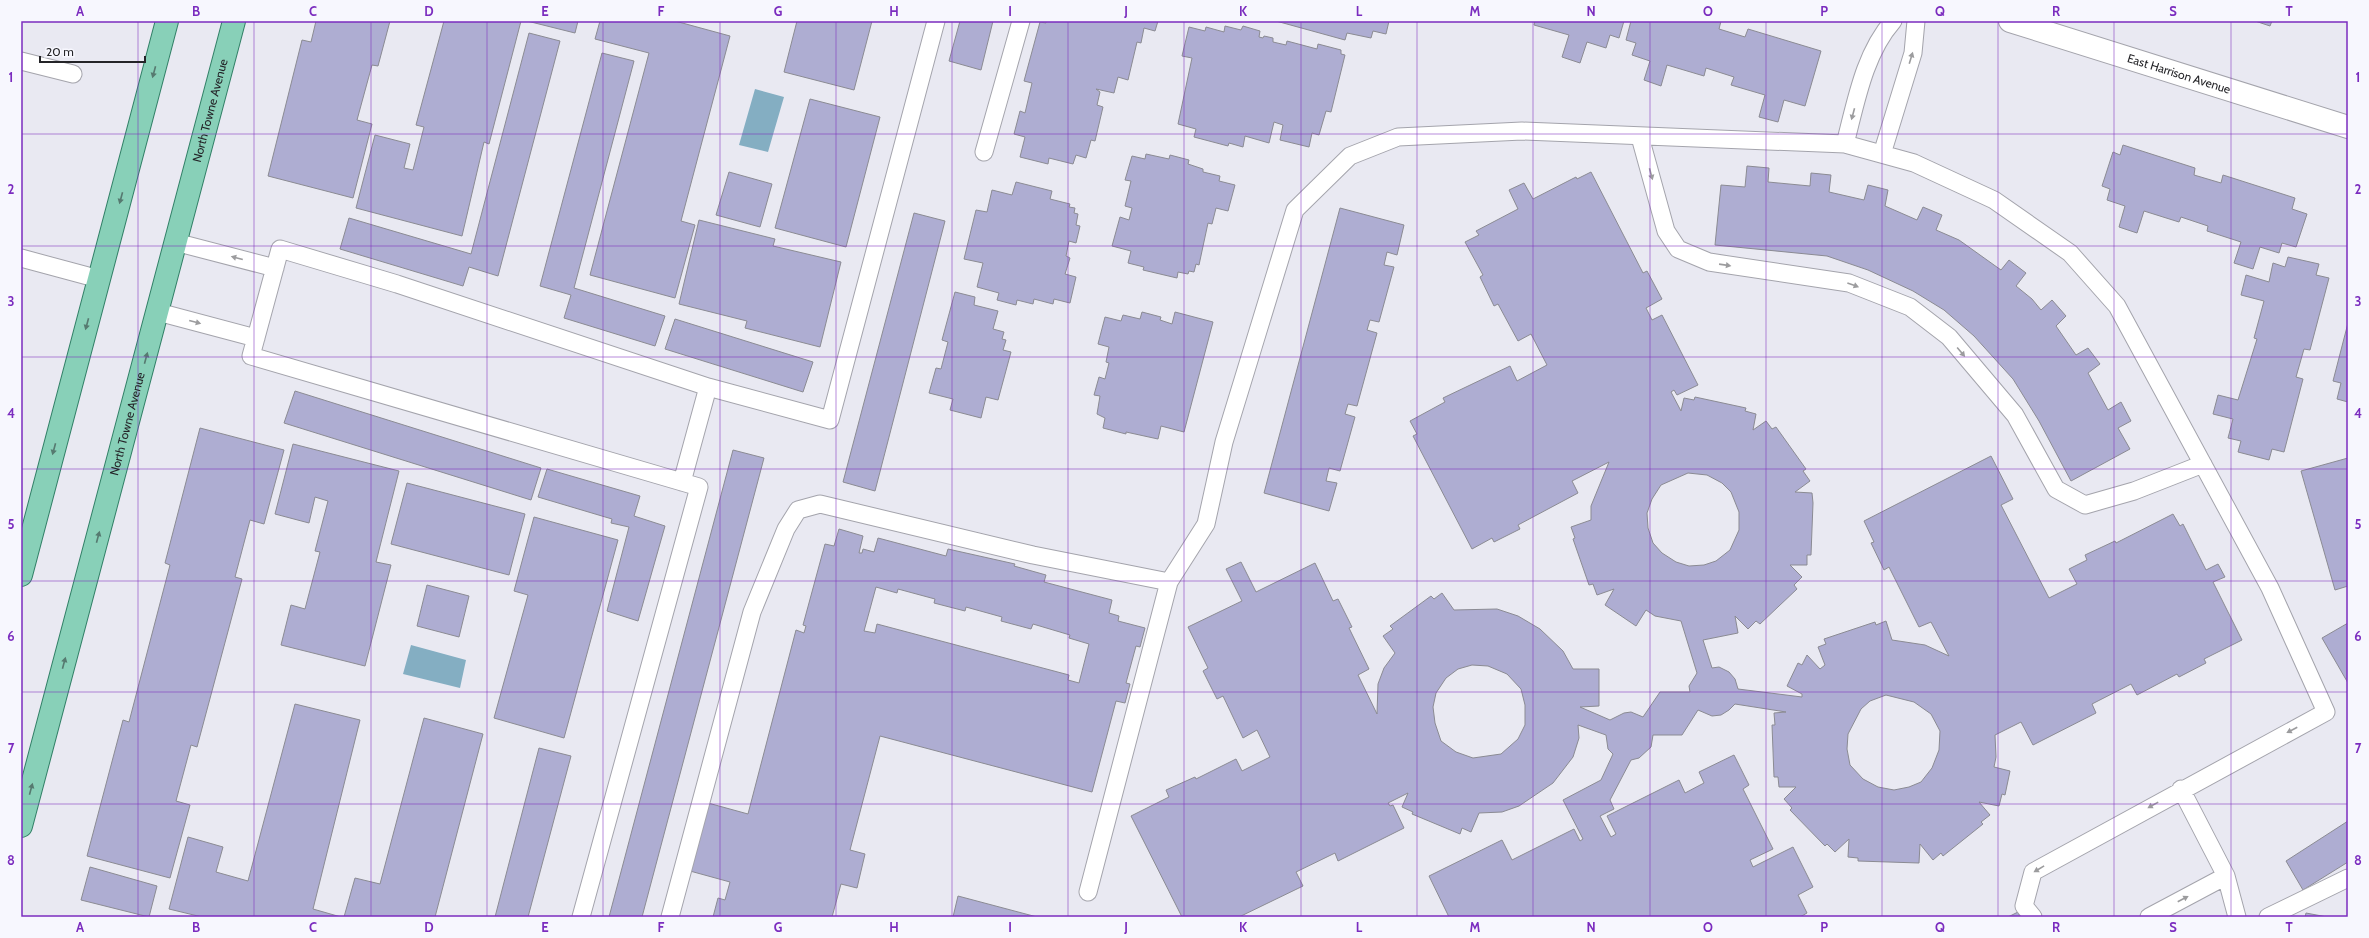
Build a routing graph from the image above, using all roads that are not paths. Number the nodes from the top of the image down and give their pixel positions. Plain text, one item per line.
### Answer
1 (167, 21) edge
2 (234, 21) edge
3 (936, 21) edge
4 (1020, 21) edge
5 (1893, 21) edge
6 (1916, 21) edge
7 (2010, 21) edge
8 (21, 60) edge
9 (73, 74) dead end
10 (2348, 127) edge
11 (1640, 137) junction
12 (1845, 144) junction
13 (984, 152) dead end
14 (1882, 154) junction
15 (176, 242) junction
16 (21, 258) edge
17 (275, 268) junction
18 (99, 278) junction
19 (158, 312) junction
20 (256, 338) junction
21 (708, 387) junction
22 (2203, 464) junction
23 (682, 482) junction
24 (22, 571) edge
25 (1169, 582) junction
26 (2181, 789) junction
27 (21, 826) edge
28 (2226, 876) junction
29 (2348, 878) edge
30 (1088, 892) dead end
31 (581, 917) edge
32 (670, 917) edge
33 (2033, 917) edge
34 (2149, 917) edge
35 (2237, 917) edge
36 (2268, 917) edge

1 -> 18 main road
2 - 15 main road, North Towne Avenue
3 - 21 lane
4 - 13 lane
5 -> 12 lane
14 -> 6 lane
7 - 10 street, East Harrison Avenue
8 - 9 lane
11 - 12 lane
11 -> 22 lane
11 - 25 lane
12 - 14 lane
14 - 22 lane
17 -> 15 lane
15 - 19 main road, North Towne Avenue
16 - 18 lane
17 - 20 lane
17 - 21 lane
18 -> 24 main road
19 -> 20 lane
27 -> 19 main road, North Towne Avenue
20 - 23 lane
21 - 23 lane
22 -> 26 lane
23 - 31 lane
25 - 30 lane
25 - 32 lane
26 - 28 lane
26 -> 33 lane
34 -> 28 lane
28 - 35 lane
29 - 36 lane

